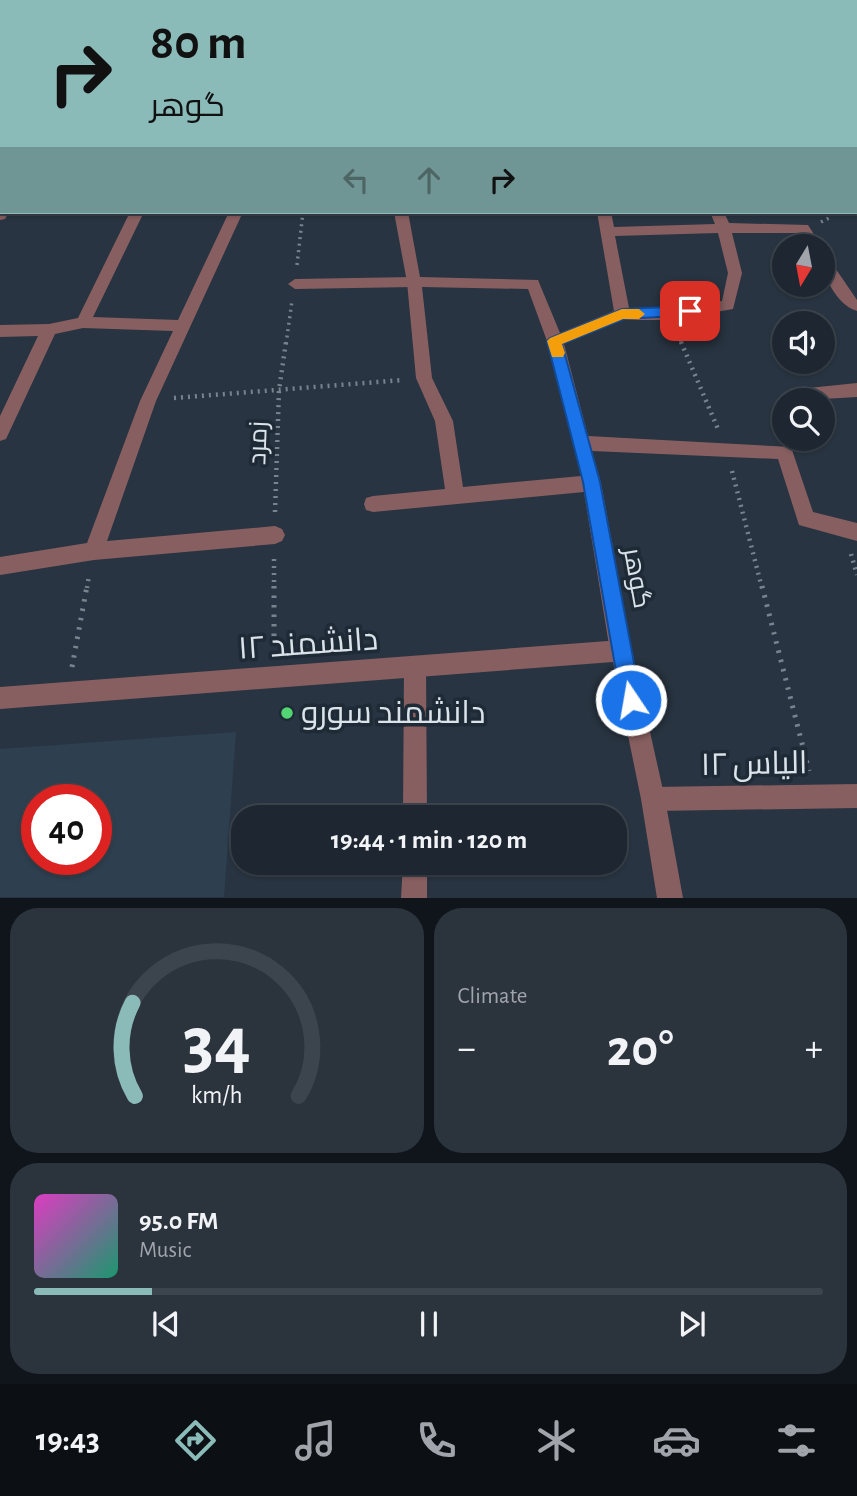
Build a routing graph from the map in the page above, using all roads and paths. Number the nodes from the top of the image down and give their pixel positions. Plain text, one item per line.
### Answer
1 (136, 214) edge
2 (235, 214) edge
3 (303, 214) edge
4 (401, 214) edge
5 (604, 214) edge
6 (718, 214) edge
7 (724, 228) junction
8 (608, 232) junction
9 (807, 234) edge
10 (835, 279) edge
11 (414, 282) junction
12 (295, 284) junction
13 (857, 306) edge
14 (622, 314) junction
15 (670, 314) junction
16 (83, 323) junction
17 (182, 326) junction
18 (49, 330) junction
19 (0, 331) edge
20 (555, 341) junction
21 (424, 378) junction
22 (279, 390) junction
23 (857, 390) edge
24 (835, 392) edge
25 (148, 401) junction
26 (0, 434) edge
27 (581, 443) junction
28 (772, 445) edge
29 (726, 447) junction
30 (787, 451) edge
31 (592, 482) junction
32 (455, 496) junction
33 (373, 504) dead end
34 (857, 532) edge
35 (275, 535) junction
36 (94, 551) junction
37 (0, 566) edge
38 (621, 651) junction
39 (415, 668) junction
40 (274, 677) junction
41 (66, 693) junction
42 (0, 698) edge
43 (857, 796) edge
44 (816, 797) junction
45 (653, 799) junction
46 (415, 805) edge
47 (415, 875) edge
48 (414, 898) edge
49 (670, 898) edge

1 - 16 street
2 - 17 street
3 - 12 path, زمرد
4 - 11 street
5 - 8 street
6 - 7 street
7 - 8 street
7 - 9 street
7 - 15 street
8 - 14 street
10 - 13 street
11 - 12 street
11 - 20 street, گوهر
11 - 21 street
12 - 22 path, زمرد
14 - 15 street
14 - 20 street
15 - 29 path
16 - 17 street
16 - 18 street
17 - 25 street
18 - 19 street
18 - 26 street
20 - 27 street, گوهر
21 - 22 path
21 - 32 street
22 - 25 path
22 - 35 path, زمرد
23 - 24 street
25 - 36 street
27 - 29 street
27 - 31 street, گوهر
28 - 29 street
29 - 44 path
30 - 34 street
31 - 32 street
31 - 38 street, گوهر
32 - 33 street
35 - 36 street
35 - 40 path, زمرد
36 - 37 street
36 - 41 path
38 - 39 street, دانشمند ۱۲
38 - 45 street, گوهر
39 - 40 street, دانشمند ۱۲
39 - 46 street
40 - 41 street, دانشمند ۱۲
41 - 42 street, دانشمند ۱۲
43 - 44 street, الیاس ۱۲
44 - 45 street, الیاس ۱۲
45 - 49 street, گوهر
47 - 48 street

